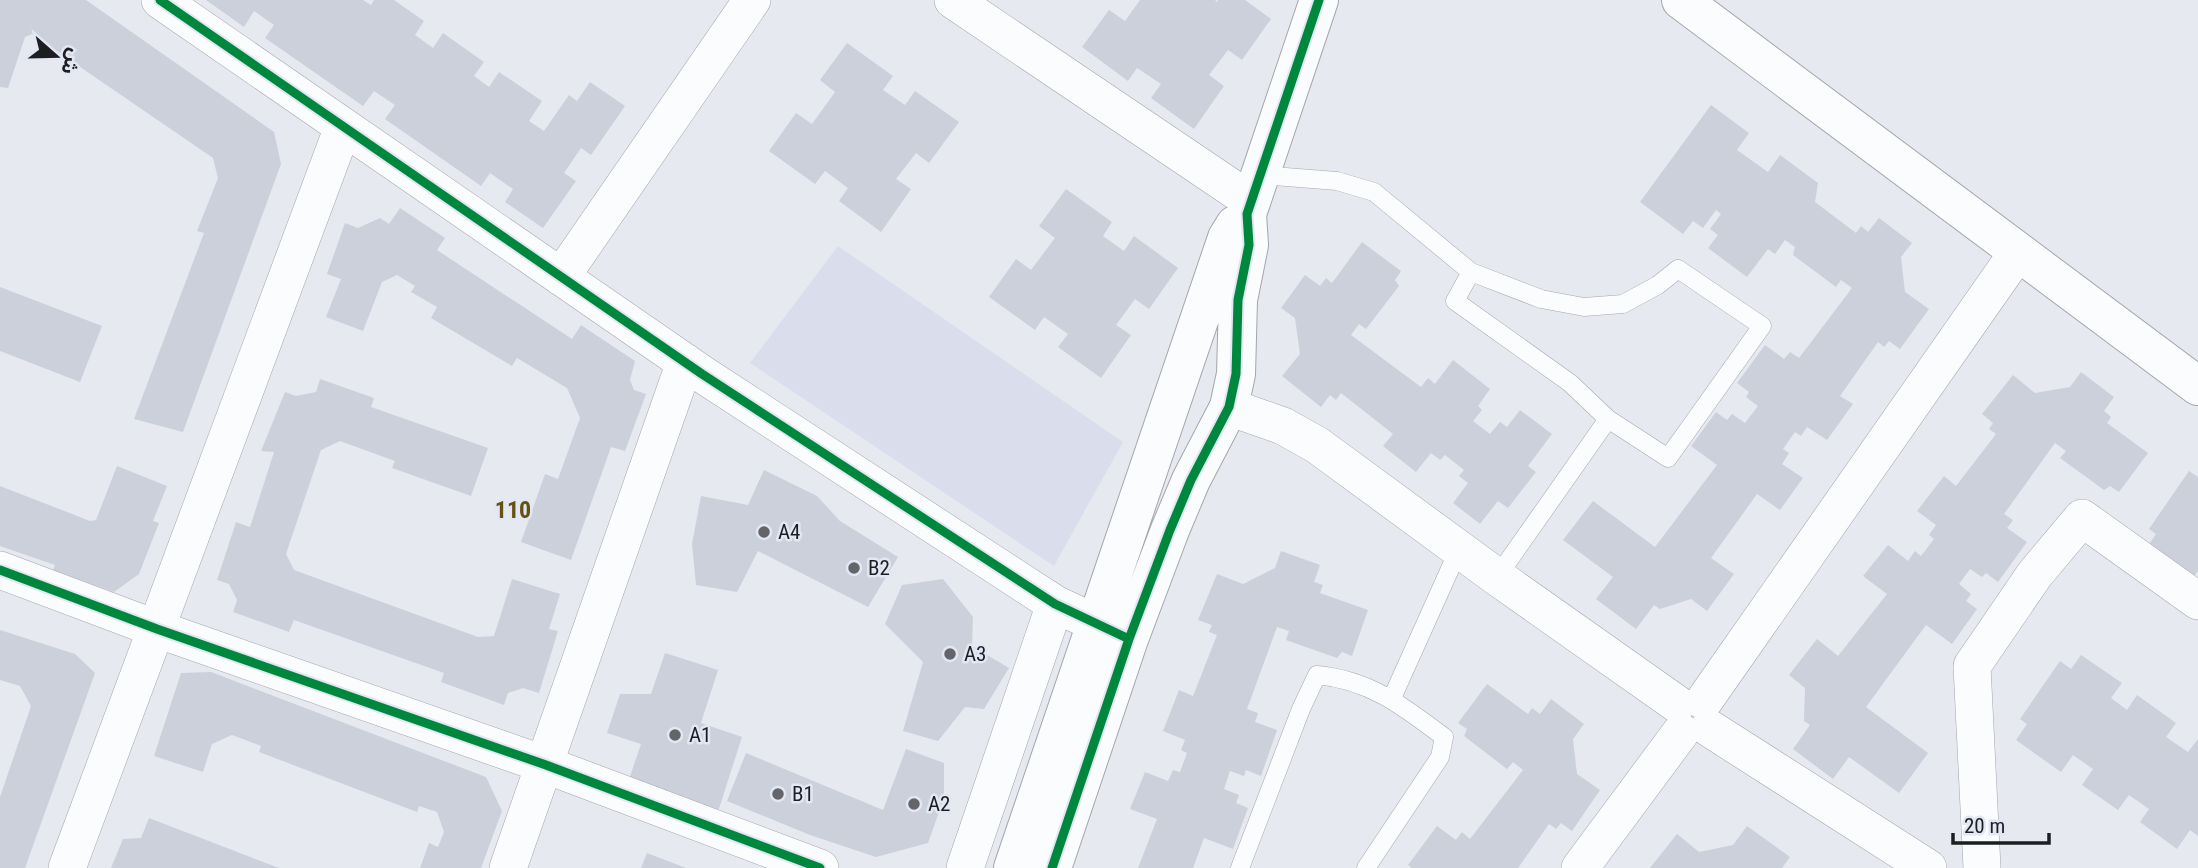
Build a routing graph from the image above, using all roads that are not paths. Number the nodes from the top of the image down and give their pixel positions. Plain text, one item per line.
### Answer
1 (160, 0) edge
2 (751, 0) edge
3 (953, 0) edge
4 (1319, 0) edge
5 (1681, 0) edge
6 (343, 127) junction
7 (1253, 197) junction
8 (2018, 252) junction
9 (1471, 272) junction
10 (561, 277) junction
11 (1191, 348) junction
12 (1238, 357) junction
13 (685, 362) junction
14 (2198, 386) edge
15 (1170, 411) junction
16 (1224, 418) junction
17 (1608, 419) junction
18 (1459, 549) junction
19 (0, 570) edge
20 (1497, 577) junction
21 (2198, 601) edge
22 (1055, 604) junction
23 (157, 629) junction
24 (1113, 631) junction
25 (1392, 698) junction
26 (1693, 716) junction
27 (546, 765) junction
28 (67, 868) edge
29 (508, 868) edge
30 (820, 868) edge
31 (965, 868) edge
32 (1013, 868) edge
33 (1052, 868) edge
34 (1240, 868) edge
35 (1366, 868) edge
36 (1580, 868) edge
37 (1928, 868) edge
38 (1982, 868) edge

1 - 6 street
2 - 10 street
3 - 7 street
4 - 7 street
5 - 8 street
6 - 10 street
6 - 23 street
7 - 9 lane
7 - 11 street
7 - 12 street
8 - 14 street
8 - 26 street
9 - 17 lane
9 - 17 lane
10 - 13 street
11 - 12 street
11 - 15 street
12 - 16 street
13 - 22 street
13 - 27 street
15 - 16 street
15 - 24 street
16 - 18 street
16 - 24 street
17 - 20 lane
18 - 20 street
18 - 25 lane
19 - 23 street
20 - 26 street
21 - 38 street
22 - 24 street
22 - 31 street
23 - 27 street
23 - 28 street
24 - 32 street
24 - 33 street
25 - 34 lane
25 - 35 lane
26 - 36 street
26 - 37 street
27 - 29 street
27 - 30 street

